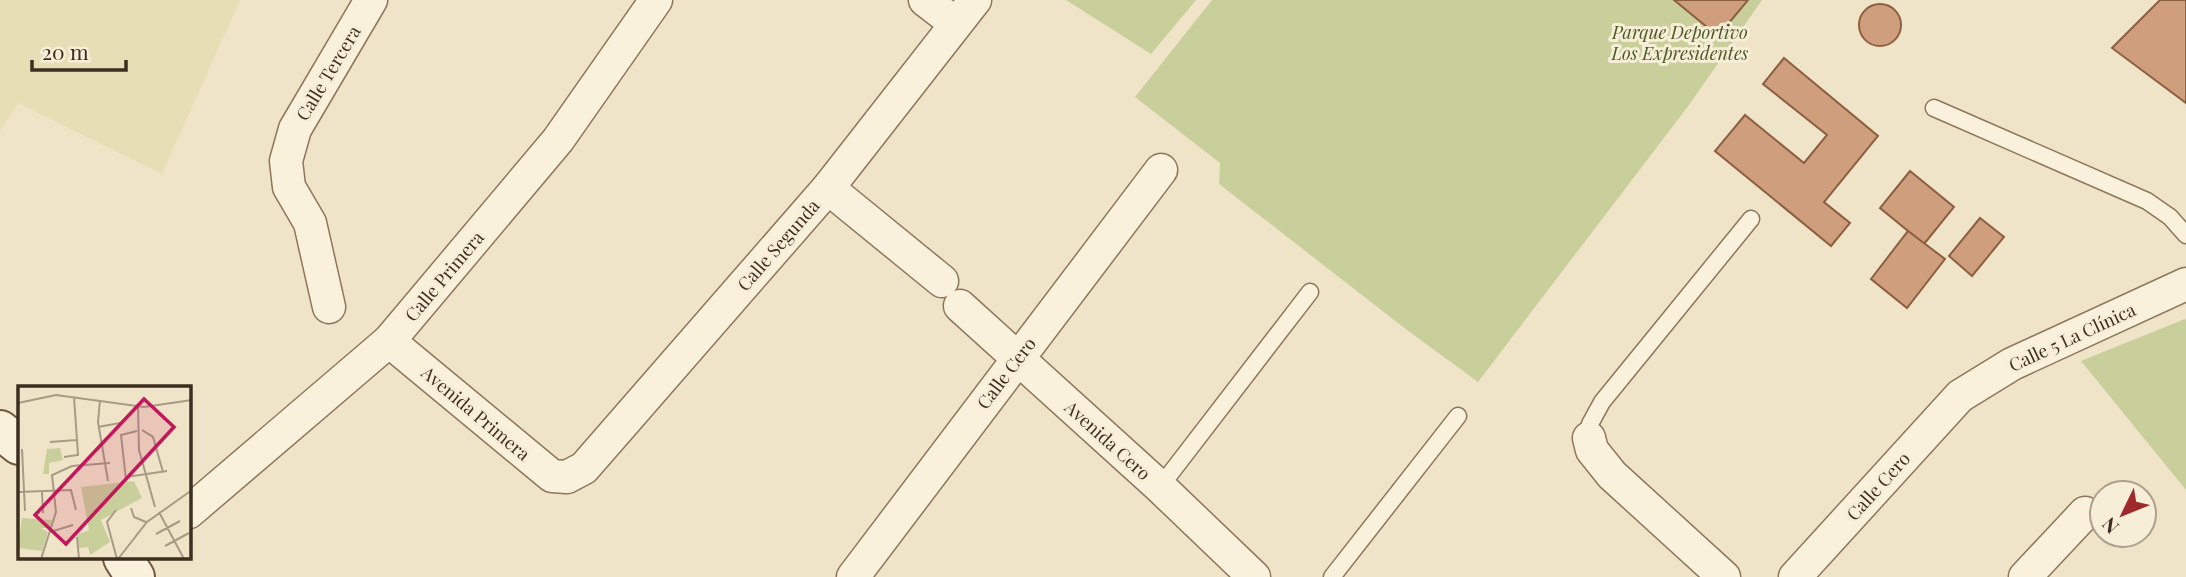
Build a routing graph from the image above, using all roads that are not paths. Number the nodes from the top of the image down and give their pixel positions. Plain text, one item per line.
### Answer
1 (372, 0) edge
2 (656, 0) edge
3 (925, 0) edge
4 (965, 12) edge
5 (1934, 108) dead end
6 (1161, 170) dead end
7 (828, 188) junction
8 (1751, 219) dead end
9 (2186, 235) edge
10 (2186, 284) edge
11 (1310, 292) dead end
12 (329, 307) dead end
13 (389, 341) junction
14 (1017, 359) junction
15 (1961, 396) joint
16 (1458, 416) dead end
17 (0, 430) edge
18 (1589, 438) joint
19 (18, 444) edge
20 (567, 477) joint
21 (1160, 487) junction
22 (191, 510) edge
23 (2085, 513) dead end
24 (853, 577) edge
25 (1254, 577) edge
26 (1332, 577) edge
27 (1724, 577) edge
28 (1795, 577) edge
29 (2025, 577) edge

1 - 12 street, Calle Tercera
2 - 13 street, Calle Primera
3 - 4 street
4 - 7 street, Calle Segunda
5 - 9 lane
6 - 14 street, Calle Cero
7 - 14 street, Avenida Cero
7 - 20 street, Calle Segunda
8 - 18 lane
10 - 15 street, Calle 5 La Clínica
11 - 21 lane
13 - 20 street, Avenida Primera
13 - 22 street, Calle Primera
14 - 21 street, Avenida Cero
14 - 24 street, Calle Cero
15 - 28 street, Calle Cero
16 - 26 lane
17 - 19 main road
18 - 27 street
21 - 25 street, Avenida Cero
23 - 29 street

